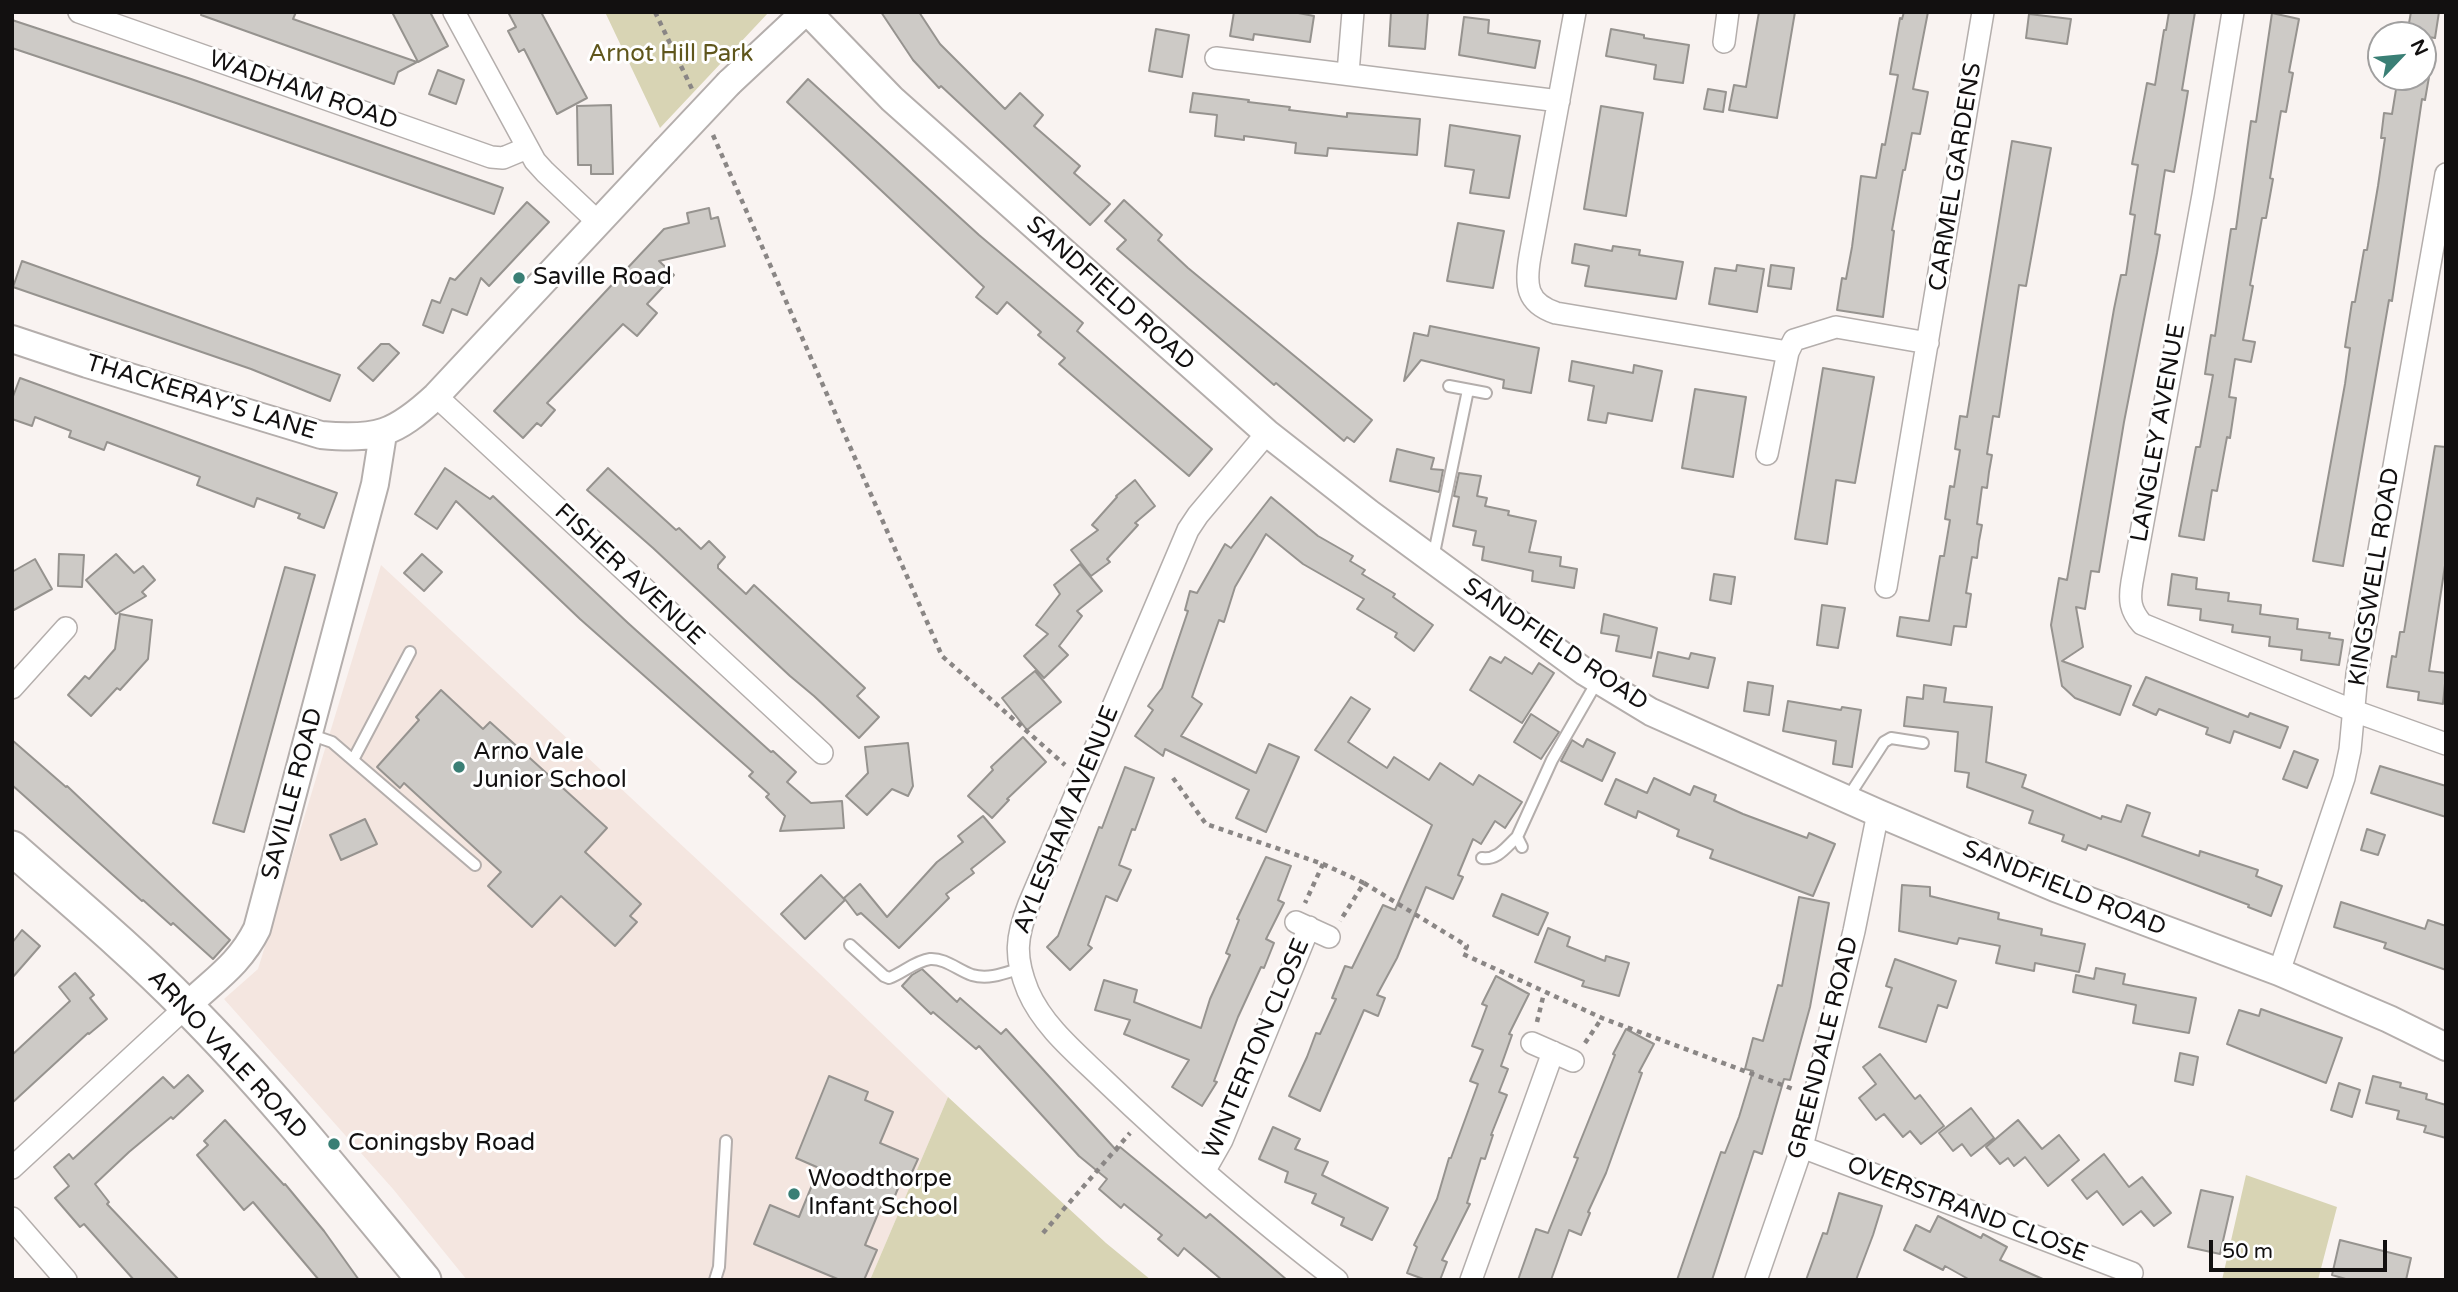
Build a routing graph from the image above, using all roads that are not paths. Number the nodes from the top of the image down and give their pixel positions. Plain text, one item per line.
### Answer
1 (79, 12) edge
2 (454, 12) edge
3 (807, 12) edge
4 (1353, 12) edge
5 (1574, 12) edge
6 (1728, 12) edge
7 (1983, 12) edge
8 (2233, 12) edge
9 (1724, 42) dead end
10 (1216, 58) dead end
11 (1348, 73) junction
12 (1559, 101) junction
13 (527, 148) junction
14 (2446, 174) edge
15 (599, 223) junction
16 (12, 339) edge
17 (1928, 343) junction
18 (1788, 352) junction
19 (1448, 386) dead end
20 (1468, 390) junction
21 (1486, 393) dead end
22 (436, 396) junction
23 (1267, 433) junction
24 (383, 434) junction
25 (1767, 454) dead end
26 (1433, 561) junction
27 (1886, 587) dead end
28 (66, 628) dead end
29 (411, 652) dead end
30 (1598, 680) junction
31 (12, 688) edge
32 (2354, 711) junction
33 (309, 734) junction
34 (1923, 743) dead end
35 (2446, 744) edge
36 (822, 754) dead end
37 (353, 761) junction
38 (1847, 799) junction
39 (1878, 813) junction
40 (12, 848) edge
41 (1482, 858) dead end
42 (475, 866) dead end
43 (1329, 937) road end
44 (850, 945) dead end
45 (1021, 968) junction
46 (2279, 972) junction
47 (187, 1006) junction
48 (1532, 1043) road end
49 (2446, 1047) edge
50 (1553, 1052) junction
51 (1573, 1061) road end
52 (726, 1141) dead end
53 (1802, 1147) junction
54 (12, 1168) edge
55 (1205, 1170) junction
56 (12, 1218) edge
57 (2096, 1259) junction
58 (2132, 1273) dead end
59 (66, 1280) edge
60 (424, 1280) edge
61 (715, 1280) edge
62 (1337, 1280) edge
63 (1471, 1280) edge
64 (1756, 1280) edge
65 (2089, 1280) edge

1 - 13 street, WADHAM ROAD
2 - 13 street
3 - 15 street, THACKERAY'S LANE, bridge
3 - 23 street, SANDFIELD ROAD
4 - 11 street
5 - 12 street
6 - 9 street
7 - 17 street, CARMEL GARDENS
8 - 32 street, LANGLEY AVENUE
10 - 11 street
11 - 12 street
12 - 18 street
13 - 15 street
14 - 32 street, KINGSWELL ROAD
15 - 22 street, THACKERAY'S LANE
16 - 24 street, THACKERAY'S LANE
17 - 18 street
17 - 27 street, CARMEL GARDENS
18 - 25 street
19 - 20 lane
20 - 21 lane
20 - 26 lane
22 - 24 street, THACKERAY'S LANE
22 - 36 street, FISHER AVENUE
23 - 26 street, SANDFIELD ROAD
23 - 45 street, AYLESHAM AVENUE
24 - 33 street, SAVILLE ROAD
26 - 30 street, SANDFIELD ROAD
28 - 31 street
29 - 37 lane
30 - 38 street, SANDFIELD ROAD
30 - 41 lane
32 - 35 street, LANGLEY AVENUE
32 - 46 street, KINGSWELL ROAD
33 - 37 lane
33 - 47 street, SAVILLE ROAD
34 - 38 lane
37 - 42 lane
38 - 39 street, SANDFIELD ROAD
39 - 46 street, SANDFIELD ROAD
39 - 53 street, GREENDALE ROAD
40 - 47 main road, ARNO VALE ROAD
43 - 55 street, WINTERTON CLOSE
44 - 45 lane
45 - 55 street, AYLESHAM AVENUE
46 - 49 street, SANDFIELD ROAD
47 - 54 street
47 - 60 main road, ARNO VALE ROAD
48 - 50 street
50 - 51 street
50 - 63 street
52 - 61 lane
53 - 57 street, OVERSTRAND CLOSE
53 - 64 street, GREENDALE ROAD
55 - 62 street, AYLESHAM AVENUE
56 - 59 street
57 - 58 street, OVERSTRAND CLOSE
57 - 65 street

